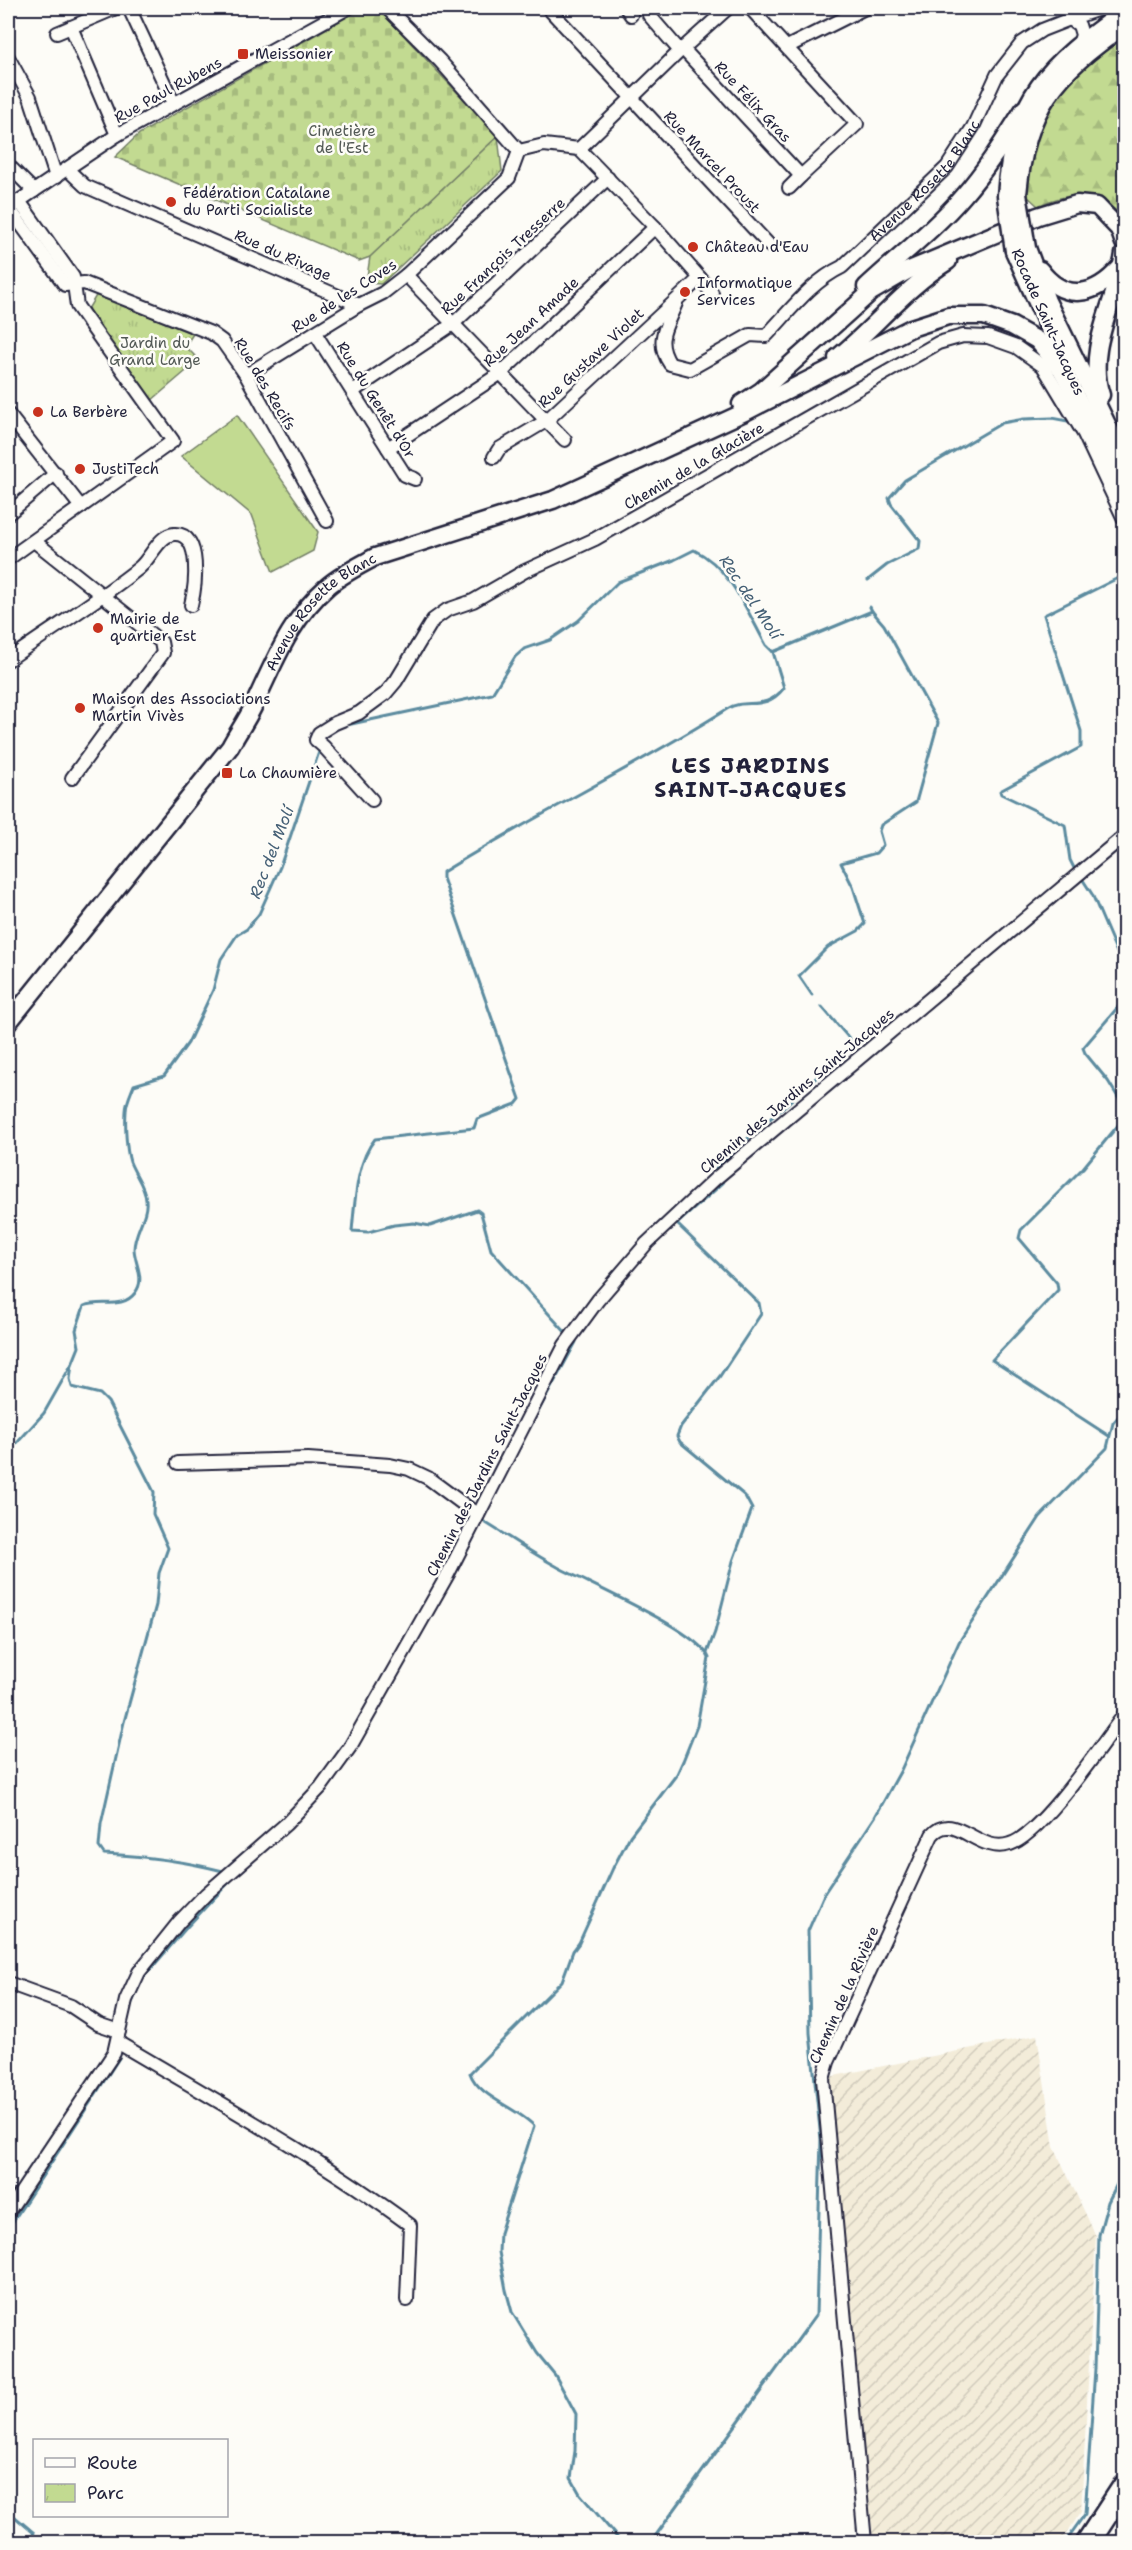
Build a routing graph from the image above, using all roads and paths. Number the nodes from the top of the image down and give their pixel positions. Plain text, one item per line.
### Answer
1 (116, 8) edge
2 (129, 8) edge
3 (348, 8) edge
4 (387, 8) edge
5 (548, 8) edge
6 (728, 8) edge
7 (750, 8) edge
8 (865, 8) edge
9 (1102, 8) edge
10 (1125, 11) edge
11 (649, 15) dead end
12 (1070, 19) junction
13 (1125, 26) edge
14 (71, 27) junction
15 (57, 33) dead end
16 (1079, 44) junction
17 (787, 47) junction
18 (681, 50) junction
19 (8, 57) edge
20 (632, 98) junction
21 (174, 104) junction
22 (1024, 110) junction
23 (117, 135) junction
24 (579, 149) junction
25 (519, 151) junction
26 (8, 165) edge
27 (67, 169) junction
28 (801, 176) junction
29 (56, 177) junction
30 (608, 178) junction
31 (789, 188) dead end
32 (34, 191) junction
33 (1012, 195) junction
34 (12, 206) edge
35 (655, 227) junction
36 (986, 237) junction
37 (1125, 243) edge
38 (770, 246) dead end
39 (1021, 249) junction
40 (1124, 260) edge
41 (406, 275) junction
42 (700, 278) junction
43 (73, 284) junction
44 (712, 293) dead end
45 (678, 299) junction
46 (359, 305) junction
47 (453, 324) junction
48 (315, 333) junction
49 (819, 338) junction
50 (501, 373) junction
51 (246, 375) junction
52 (810, 379) junction
53 (353, 391) junction
54 (8, 414) edge
55 (546, 421) junction
56 (687, 437) junction
57 (565, 440) dead end
58 (1101, 442) junction
59 (388, 447) junction
60 (1122, 454) edge
61 (494, 457) dead end
62 (56, 473) junction
63 (415, 479) dead end
64 (1125, 491) edge
65 (81, 507) junction
66 (8, 514) edge
67 (1125, 519) edge
68 (327, 521) dead end
69 (34, 541) junction
70 (8, 559) edge
71 (100, 596) junction
72 (191, 605) dead end
73 (8, 660) edge
74 (72, 778) dead end
75 (372, 800) dead end
76 (1125, 836) edge
77 (8, 1023) edge
78 (178, 1463) dead end
79 (478, 1515) junction
80 (1125, 1715) edge
81 (8, 1983) edge
82 (120, 2040) junction
83 (8, 2212) edge
84 (408, 2300) dead end
85 (1125, 2487) edge
86 (1125, 2515) edge
87 (866, 2542) edge
88 (1088, 2542) edge
89 (1106, 2542) edge

1 - 14 street
2 - 21 street
3 - 21 street, Rue Paul Rubens
4 - 25 street
5 - 20 street, Rue Marcel Proust
6 - 18 street
7 - 17 street
8 - 17 street
9 - 12 street, Avenue Rosette Blanc
10 - 16 main road, Rocade Saint-Jacques
11 - 18 street, Rue Félix Gras
12 - 16 street
12 - 45 street, Avenue Rosette Blanc
13 - 33 main road, Rocade Saint-Jacques
14 - 15 street
14 - 23 street
16 - 22 main road, Rocade Saint-Jacques
17 - 28 street
18 - 20 street
18 - 28 street, Rue Félix Gras
19 - 29 street
20 - 24 street
20 - 38 street, Rue Marcel Proust
21 - 23 street, Rue Paul Rubens
22 - 33 main road, Rocade Saint-Jacques
22 - 49 main road
23 - 27 street, Rue Paul Rubens
24 - 25 street
24 - 30 street
25 - 41 street, Rue de les Coves
26 - 32 street
27 - 29 street, Rue Paul Rubens
27 - 46 street, Rue du Rivage
28 - 31 street
29 - 32 street, Rue Paul Rubens
30 - 35 street
30 - 47 street, Rue François Tresserre
32 - 34 street, Rue Paul Rubens
33 - 39 main road, Rocade Saint-Jacques, bridge
34 - 43 street
35 - 42 street
35 - 50 street, Rue Jean Amade
36 - 37 main road
36 - 49 main road
36 - 52 main road
39 - 40 main road
39 - 58 main road, Rocade Saint-Jacques
39 - 60 main road, Rocade Saint-Jacques
40 - 60 main road
41 - 46 street, Rue de les Coves
41 - 47 street
42 - 44 street
42 - 45 street, Rue Gustave Violet
43 - 51 street, Rue des Recifs
43 - 65 street
45 - 55 street, Rue Gustave Violet
46 - 48 street, Rue de les Coves
47 - 50 street
47 - 53 street, Rue François Tresserre
48 - 51 street, Rue de les Coves
48 - 53 street, Rue du Genêt d'Or
49 - 56 main road
50 - 55 street
50 - 59 street, Rue Jean Amade
51 - 68 street, Rue des Recifs
52 - 56 main road
52 - 58 main road
53 - 59 street, Rue du Genêt d'Or
54 - 62 street
55 - 57 street
55 - 61 street, Rue Gustave Violet
56 - 77 main road, Avenue Rosette Blanc
58 - 64 main road, Rocade Saint-Jacques
59 - 63 street, Rue du Genêt d'Or
62 - 65 street
62 - 66 street
65 - 69 street
67 - 75 street, Chemin de la Glacière
69 - 70 street
69 - 71 street
71 - 72 street
71 - 73 street
71 - 74 street
76 - 79 street, Chemin des Jardins Saint-Jacques
78 - 79 street
79 - 82 street, Chemin des Jardins Saint-Jacques
80 - 87 street, Chemin de la Rivière
81 - 82 street
82 - 83 street, Chemin des Jardins Saint-Jacques
82 - 84 street
85 - 88 highway
86 - 89 highway

